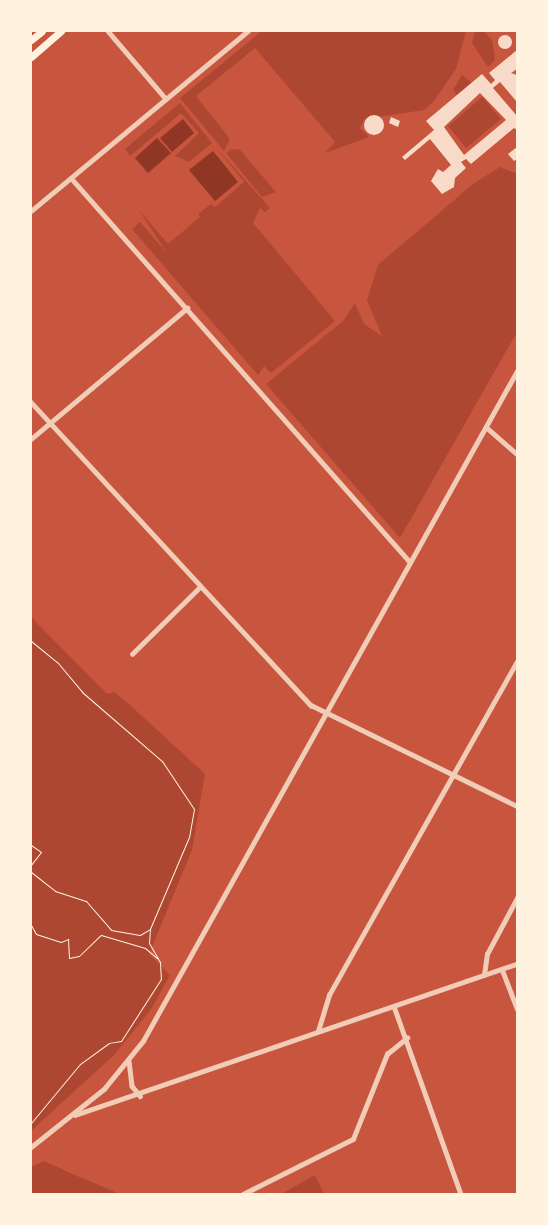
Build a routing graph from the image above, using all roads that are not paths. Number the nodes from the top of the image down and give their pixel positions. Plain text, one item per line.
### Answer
1 (42, 31) edge
2 (61, 31) edge
3 (108, 31) edge
4 (248, 31) edge
5 (31, 40) edge
6 (31, 57) edge
7 (166, 100) junction
8 (72, 179) junction
9 (31, 212) edge
10 (188, 308) junction
11 (517, 371) edge
12 (31, 402) edge
13 (50, 423) junction
14 (486, 427) junction
15 (31, 439) edge
16 (517, 454) edge
17 (410, 562) junction
18 (200, 588) junction
19 (132, 654) dead end
20 (517, 662) edge
21 (326, 715) junction
22 (454, 776) junction
23 (517, 806) edge
24 (517, 898) edge
25 (517, 964) edge
26 (502, 969) junction
27 (484, 975) junction
28 (517, 1008) edge
29 (395, 1009) junction
30 (318, 1031) junction
31 (407, 1038) junction
32 (129, 1061) junction
33 (140, 1096) junction
34 (74, 1115) junction
35 (31, 1146) edge
36 (243, 1194) edge
37 (461, 1194) edge

1 - 5 main road
2 - 6 main road
3 - 7 street
4 - 7 street
7 - 8 street
8 - 9 street
8 - 10 street
10 - 13 street
10 - 17 street
11 - 14 street
12 - 13 street
13 - 15 street
13 - 18 street
14 - 16 street
14 - 17 street
17 - 21 street
18 - 19 street
18 - 21 street
20 - 22 street
21 - 22 street
21 - 32 street
22 - 23 street
22 - 30 street
24 - 27 street
25 - 26 street
26 - 27 street
26 - 28 street
27 - 29 street
29 - 30 street
29 - 31 street
30 - 33 street
31 - 36 street
31 - 37 street
32 - 33 street
32 - 34 street
33 - 34 street
34 - 35 street

